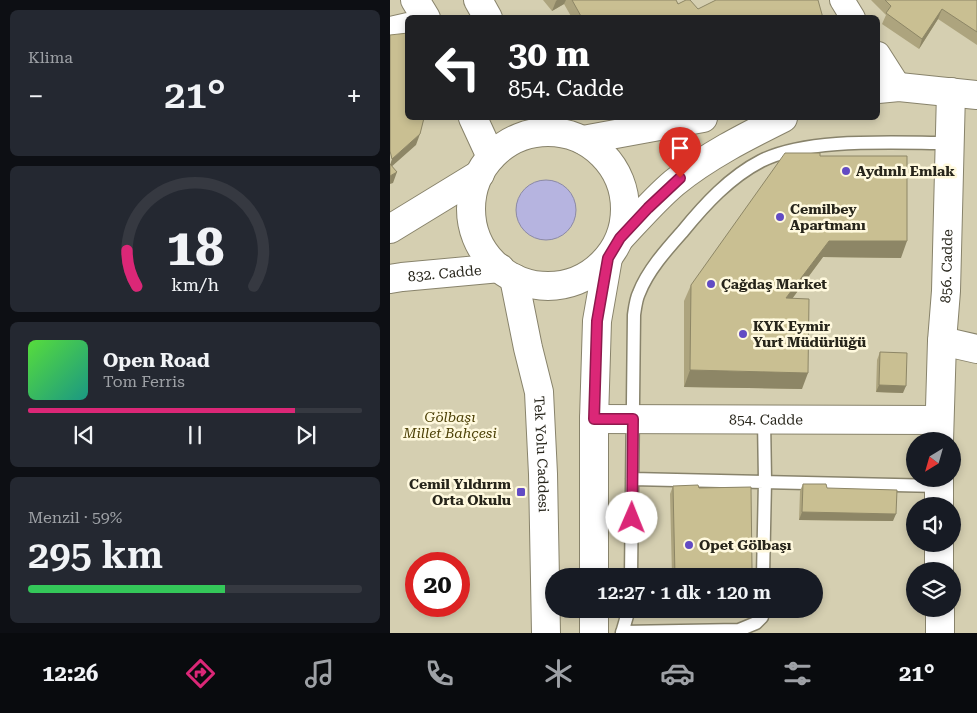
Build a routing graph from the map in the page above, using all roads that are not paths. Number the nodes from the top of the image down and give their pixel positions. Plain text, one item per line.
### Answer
1 (415, 0) edge
2 (478, 0) edge
3 (842, 0) edge
4 (424, 15) edge
5 (486, 15) edge
6 (852, 15) edge
7 (405, 26) edge
8 (390, 29) edge
9 (880, 61) edge
10 (888, 88) edge
11 (969, 90) edge
12 (474, 120) edge
13 (692, 120) edge
14 (779, 120) edge
15 (550, 125) edge
16 (583, 140) junction
17 (949, 143) junction
18 (486, 165) junction
19 (390, 229) edge
20 (614, 248) junction
21 (507, 273) junction
22 (390, 279) edge
23 (942, 342) junction
24 (977, 349) edge
25 (594, 419) junction
26 (633, 419) junction
27 (764, 420) junction
28 (939, 431) edge
29 (632, 479) junction
30 (765, 482) junction
31 (939, 490) edge
32 (594, 568) edge
33 (631, 568) edge
34 (763, 568) edge
35 (940, 617) edge
36 (594, 618) edge
37 (626, 618) edge
38 (761, 618) edge
39 (546, 633) edge
40 (594, 633) edge
41 (622, 633) edge
42 (940, 633) edge

1 - 4 street
2 - 5 street
3 - 6 street
7 - 8 street
9 - 10 street
10 - 11 street
11 - 17 street, 856. Cadde
12 - 18 street
13 - 16 street
14 - 20 street
15 - 16 street
15 - 18 street
16 - 20 street
17 - 23 street, 856. Cadde
17 - 26 lane
18 - 19 street
18 - 21 street
20 - 21 street
20 - 25 street
21 - 22 street, 832. Cadde
21 - 39 street, Tek Yolu Caddesi
23 - 24 street
23 - 28 street, 856. Cadde
25 - 26 street, 854. Cadde
25 - 32 street
26 - 27 street, 854. Cadde
26 - 29 lane
27 - 28 street, 854. Cadde
27 - 30 lane
29 - 30 lane
29 - 33 lane
30 - 31 lane
30 - 34 lane
35 - 42 street
36 - 40 street
37 - 41 lane
38 - 41 lane

